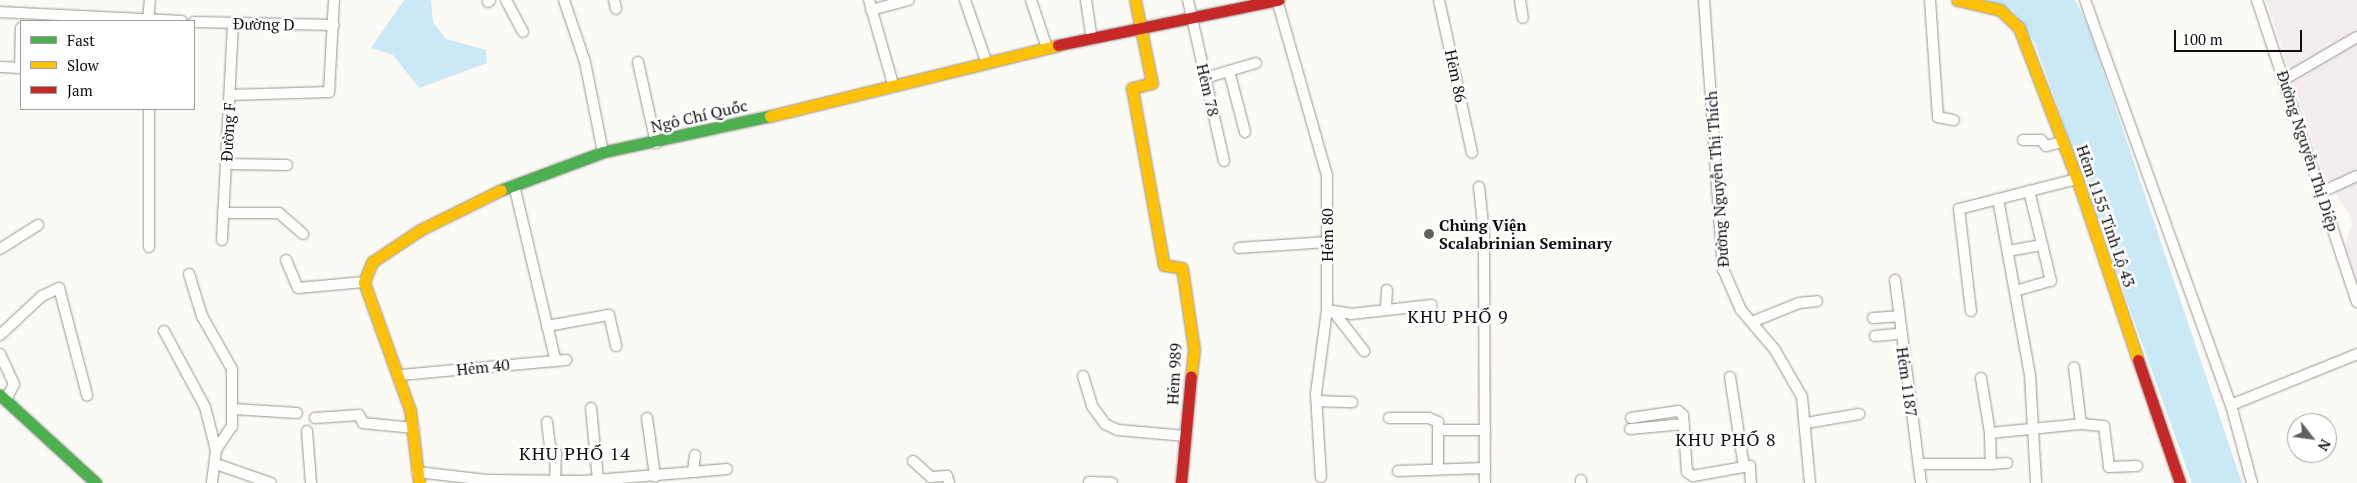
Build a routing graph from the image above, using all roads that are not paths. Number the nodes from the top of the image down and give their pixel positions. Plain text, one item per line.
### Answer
1 (150, 0) edge
2 (334, 0) edge
3 (506, 0) edge
4 (564, 0) edge
5 (909, 0) edge
6 (965, 0) edge
7 (1031, 0) edge
8 (1086, 0) edge
9 (1135, 0) edge
10 (1188, 0) edge
11 (1278, 0) edge
12 (1439, 0) edge
13 (1520, 0) edge
14 (1704, 0) edge
15 (1930, 0) edge
16 (1957, 0) edge
17 (2085, 0) edge
18 (2257, 0) edge
19 (870, 5) edge
20 (0, 12) edge
21 (22, 17) edge
22 (1523, 18) dead end
23 (1191, 19) junction
24 (148, 20) edge
25 (195, 22) edge
26 (233, 24) junction
27 (334, 25) junction
28 (1139, 30) junction
29 (523, 32) dead end
30 (2357, 37) edge
31 (1092, 40) junction
32 (1047, 48) junction
33 (986, 61) junction
34 (638, 62) dead end
35 (1256, 63) dead end
36 (0, 67) edge
37 (20, 68) edge
38 (1228, 71) junction
39 (1205, 78) junction
40 (2285, 79) junction
41 (893, 84) junction
42 (230, 95) junction
43 (148, 110) edge
44 (1954, 120) dead end
45 (1244, 132) dead end
46 (2023, 140) dead end
47 (2063, 142) junction
48 (656, 143) junction
49 (603, 152) junction
50 (1472, 152) dead end
51 (1224, 161) dead end
52 (226, 164) junction
53 (287, 166) dead end
54 (2357, 176) edge
55 (2078, 179) junction
56 (514, 185) junction
57 (1480, 187) dead end
58 (2029, 191) junction
59 (2322, 192) junction
60 (1998, 199) junction
61 (223, 213) junction
62 (38, 225) dead end
63 (303, 234) dead end
64 (222, 240) dead end
65 (1326, 242) junction
66 (2, 243) edge
67 (2042, 245) junction
68 (149, 247) dead end
69 (1239, 248) dead end
70 (2008, 251) junction
71 (286, 260) dead end
72 (189, 274) dead end
73 (1895, 280) dead end
74 (364, 282) junction
75 (1387, 290) dead end
76 (2015, 291) junction
77 (1817, 301) dead end
78 (2357, 302) edge
79 (1431, 305) dead end
80 (1386, 308) junction
81 (1330, 311) junction
82 (1971, 311) dead end
83 (1899, 316) junction
84 (1873, 318) dead end
85 (1752, 322) junction
86 (547, 326) junction
87 (164, 331) dead end
88 (1900, 334) junction
89 (0, 335) edge
90 (1875, 336) dead end
91 (616, 346) dead end
92 (1364, 351) dead end
93 (0, 354) edge
94 (2357, 354) edge
95 (555, 359) junction
96 (566, 360) dead end
97 (2074, 367) dead end
98 (400, 375) junction
99 (1083, 376) dead end
100 (1730, 378) dead end
101 (1981, 378) dead end
102 (87, 395) dead end
103 (2, 401) edge
104 (1317, 401) junction
105 (1352, 402) dead end
106 (2231, 405) junction
107 (591, 408) dead end
108 (233, 409) junction
109 (297, 413) dead end
110 (1859, 414) dead end
111 (315, 418) dead end
112 (648, 418) dead end
113 (1389, 418) dead end
114 (1631, 418) dead end
115 (547, 422) dead end
116 (1806, 423) junction
117 (1684, 424) junction
118 (2081, 424) junction
119 (414, 428) junction
120 (2033, 428) junction
121 (1630, 429) dead end
122 (1439, 430) junction
123 (1485, 430) junction
124 (307, 431) dead end
125 (1990, 433) junction
126 (1186, 436) junction
127 (216, 450) junction
128 (695, 455) dead end
129 (912, 461) dead end
130 (2007, 463) dead end
131 (216, 464) junction
132 (1919, 464) junction
133 (1991, 464) junction
134 (2137, 466) dead end
135 (1744, 467) junction
136 (1484, 468) junction
137 (726, 469) dead end
138 (1438, 469) junction
139 (1398, 471) dead end
140 (694, 472) junction
141 (1687, 472) junction
142 (655, 476) junction
143 (418, 477) edge
144 (1321, 477) dead end
145 (598, 479) junction
146 (555, 481) junction
147 (1089, 482) edge
148 (82, 483) edge
149 (96, 483) edge
150 (212, 483) edge
151 (271, 483) edge
152 (311, 483) edge
153 (949, 483) edge
154 (1112, 483) edge
155 (1181, 483) edge
156 (1485, 483) edge
157 (1686, 483) edge
158 (1751, 483) edge
159 (1810, 483) edge
160 (1921, 483) edge
161 (2036, 483) edge
162 (2180, 483) edge
163 (2252, 483) edge

1 - 24 street
2 - 27 street
3 - 29 street
4 - 49 street
5 - 19 street
6 - 33 street
7 - 32 street
8 - 31 street
9 - 28 main road
10 - 23 street, Hẻm 78
11 - 23 main road, Ngô Chí Quốc
11 - 65 street, Hẻm 80
12 - 50 street, Hẻm 86
13 - 22 street
14 - 85 street, Đường Nguyễn Thị Thích
15 - 44 street
16 - 47 main road, Hẻm 1155 Tỉnh Lộ 43
17 - 106 street
18 - 40 street, Đường Nguyễn Thị Diệp
19 - 41 street
20 - 21 street
21 - 24 street
23 - 28 main road, Ngô Chí Quốc
23 - 39 street, Hẻm 78
25 - 26 street, Đường D
26 - 27 street, Đường D
26 - 42 street, Đường F
27 - 42 street
28 - 31 main road, Ngô Chí Quốc
28 - 126 main road, Hẻm 989
30 - 40 street
31 - 32 main road, Ngô Chí Quốc
32 - 33 main road, Ngô Chí Quốc
33 - 41 main road, Ngô Chí Quốc
34 - 48 street
35 - 38 street
36 - 37 street
38 - 39 street
38 - 45 street
39 - 51 street, Hẻm 78
40 - 59 street, Đường Nguyễn Thị Diệp
41 - 48 main road, Ngô Chí Quốc
42 - 52 street, Đường F
43 - 68 street
46 - 47 street
47 - 55 main road, Hẻm 1155 Tỉnh Lộ 43
48 - 49 main road, Ngô Chí Quốc
49 - 56 main road, Ngô Chí Quốc
52 - 53 street
52 - 61 street, Đường F
54 - 59 street
55 - 58 street
55 - 162 main road, Hẻm 1155 Tỉnh Lộ 43
56 - 74 main road, Ngô Chí Quốc
56 - 86 street
57 - 123 street
58 - 60 street
58 - 67 street
59 - 78 street, Đường Nguyễn Thị Diệp
60 - 70 street
60 - 82 street
61 - 63 street
61 - 64 street, Đường F
62 - 66 street
65 - 69 street
65 - 81 street, Hẻm 80
67 - 70 street
67 - 76 street
70 - 76 street
71 - 74 street
72 - 108 street
73 - 83 street, Hẻm 1187
74 - 98 main road
75 - 80 street
76 - 120 street
77 - 85 street
79 - 80 street
80 - 81 street
81 - 92 street
81 - 104 street, Hẻm 80
83 - 84 street
83 - 88 street, Hẻm 1187
85 - 116 street, Đường Nguyễn Thị Thích
86 - 91 street
86 - 95 street
87 - 127 street
88 - 90 street
88 - 132 street, Hẻm 1187
89 - 102 street
93 - 103 street
94 - 106 street
95 - 96 street, Hẻm 40
95 - 98 street, Hẻm 40
97 - 118 street
98 - 119 main road
99 - 126 street
100 - 135 street
101 - 125 street
103 - 148 main road
103 - 149 main road
104 - 105 street
104 - 144 street, Hẻm 80
106 - 163 street
107 - 145 street
108 - 109 street
108 - 127 street
110 - 116 street
111 - 119 street
112 - 142 street
113 - 122 street
114 - 117 street
115 - 146 street
116 - 159 street, Đường Nguyễn Thị Thích
117 - 121 street
117 - 141 street
118 - 120 street
118 - 134 street
119 - 143 main road
120 - 125 street
120 - 161 street
122 - 123 street
122 - 138 street
123 - 136 street
124 - 152 street
125 - 133 street
126 - 155 main road, Hẻm 989
127 - 131 street
128 - 140 street
129 - 153 street
130 - 133 street
131 - 150 street
131 - 151 street
132 - 133 street
132 - 160 street, Hẻm 1187
135 - 141 street
135 - 158 street
136 - 138 street
136 - 156 street
137 - 140 street
138 - 139 street
140 - 142 street
141 - 157 street
142 - 145 street
143 - 146 street
145 - 146 street
147 - 154 street

